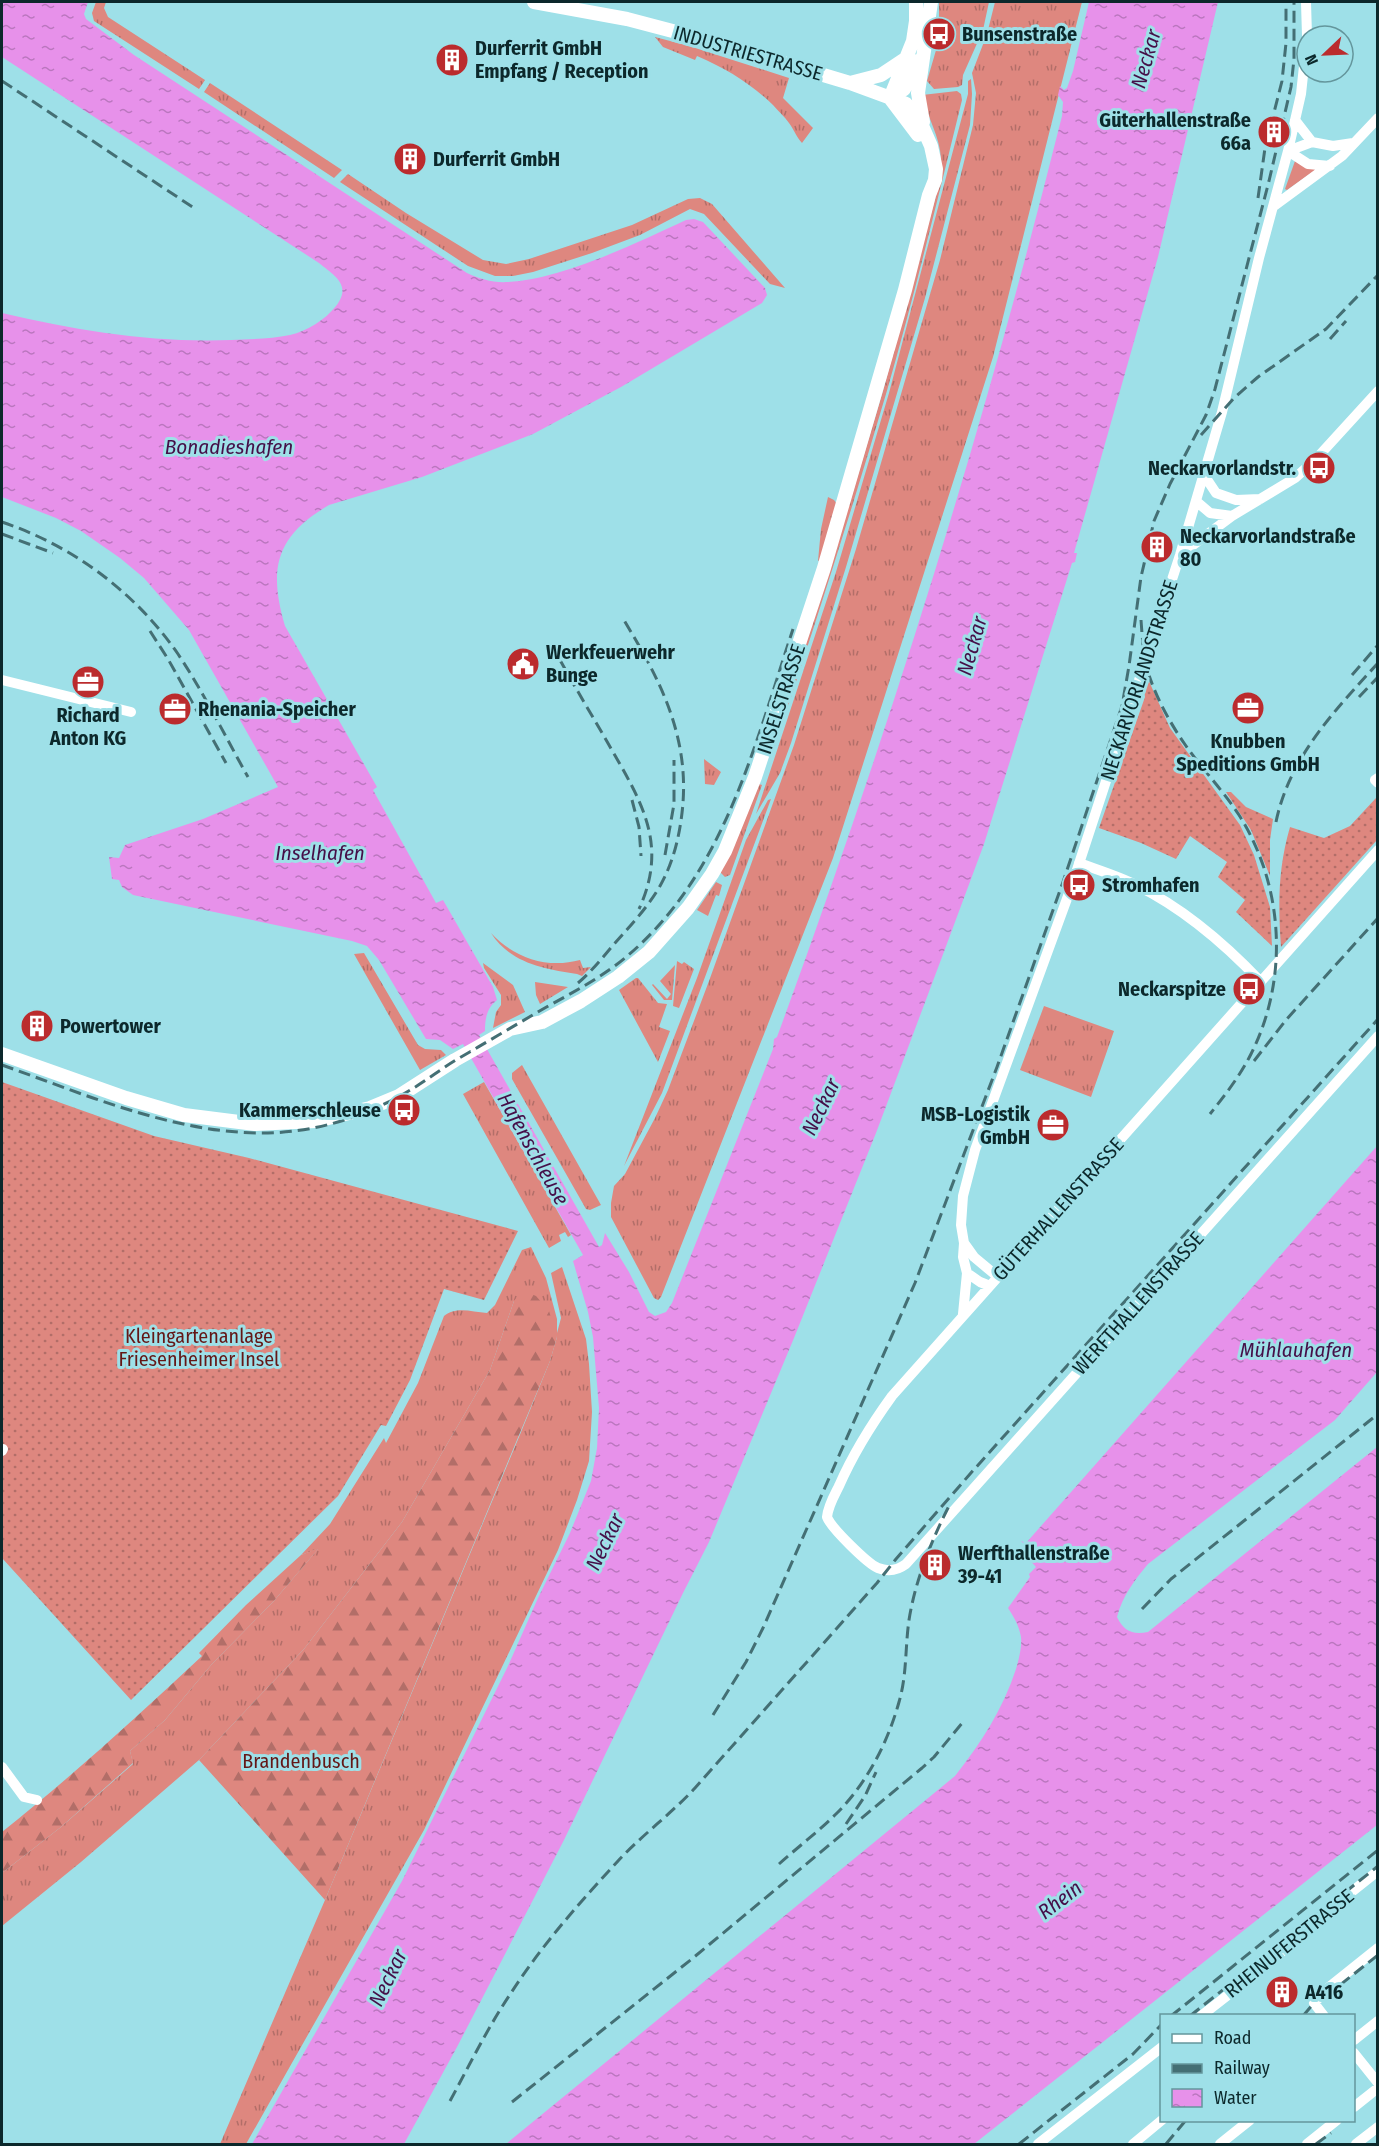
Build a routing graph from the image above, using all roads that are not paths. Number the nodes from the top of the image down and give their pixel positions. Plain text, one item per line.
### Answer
1 (534, 2) edge
2 (916, 2) edge
3 (931, 2) edge
4 (1306, 2) edge
5 (1307, 24) edge
6 (922, 54) junction
7 (906, 58) junction
8 (850, 83) junction
9 (1302, 84) edge
10 (890, 98) junction
11 (1377, 118) edge
12 (1295, 120) junction
13 (924, 127) junction
14 (1312, 142) junction
15 (1353, 143) junction
16 (1288, 152) junction
17 (1330, 166) junction
18 (929, 195) junction
19 (1274, 206) junction
20 (1377, 390) edge
21 (1204, 475) junction
22 (1216, 493) junction
23 (1260, 499) junction
24 (1196, 501) junction
25 (1232, 516) junction
26 (1180, 555) junction
27 (2, 680) edge
28 (131, 712) dead end
29 (1377, 778) edge
30 (1377, 783) edge
31 (1377, 850) edge
32 (1079, 863) junction
33 (1261, 982) junction
34 (1377, 1036) edge
35 (2, 1054) edge
36 (964, 1244) junction
37 (968, 1273) junction
38 (998, 1276) junction
39 (990, 1286) junction
40 (963, 1315) junction
41 (897, 1569) joint
42 (2, 1767) edge
43 (37, 1800) dead end
44 (1377, 1871) edge
45 (1377, 1948) edge
46 (1214, 2006) junction
47 (1204, 2014) edge
48 (1219, 2014) edge
49 (1322, 2014) edge
50 (1377, 2021) edge
51 (1355, 2038) edge
52 (1160, 2048) edge
53 (1355, 2056) edge
54 (1377, 2083) edge
55 (1377, 2088) edge
56 (1355, 2105) edge
57 (1160, 2121) edge
58 (1249, 2122) edge
59 (1336, 2122) edge
60 (1377, 2127) edge
61 (1038, 2145) edge
62 (1133, 2145) edge
63 (1220, 2145) edge
64 (1307, 2145) edge
65 (1356, 2145) edge

1 - 8 street, INDUSTRIESTRASSE
2 - 7 street
3 - 6 street
4 - 5 street, NECKARVORLANDSTRASSE
6 - 10 street
6 - 13 street
7 - 8 street
7 - 10 street
8 - 10 street, INDUSTRIESTRASSE
9 - 12 street, NECKARVORLANDSTRASSE
10 - 13 street, INSELSTRASSE
10 - 18 street, INSELSTRASSE
11 - 15 street
12 - 14 street
12 - 16 street, NECKARVORLANDSTRASSE
13 - 18 street, INSELSTRASSE
14 - 15 street
14 - 16 street
15 - 17 street
16 - 17 street
16 - 19 street, NECKARVORLANDSTRASSE
17 - 19 street
18 - 35 street, INSELSTRASSE
19 - 21 street, NECKARVORLANDSTRASSE
20 - 23 street
21 - 22 street
21 - 24 street, NECKARVORLANDSTRASSE
22 - 23 street
22 - 24 street
23 - 25 street
24 - 25 street
24 - 26 street, NECKARVORLANDSTRASSE
25 - 26 street
26 - 32 street, NECKARVORLANDSTRASSE
27 - 28 street
29 - 30 street
31 - 33 street, GÜTERHALLENSTRASSE
32 - 33 street
32 - 36 street, NECKARVORLANDSTRASSE
33 - 38 street, GÜTERHALLENSTRASSE
34 - 41 street, WERFTHALLENSTRASSE
36 - 37 street, NECKARVORLANDSTRASSE
36 - 38 street
37 - 39 street
37 - 40 street, NECKARVORLANDSTRASSE
38 - 39 street, GÜTERHALLENSTRASSE
39 - 40 street, GÜTERHALLENSTRASSE
40 - 41 street, GÜTERHALLENSTRASSE
42 - 43 street
44 - 46 street, RHEINUFERSTRASSE
45 - 49 street
46 - 47 street, RHEINUFERSTRASSE
46 - 48 street
50 - 51 street
52 - 61 street
53 - 54 street
55 - 56 street
57 - 62 street
58 - 63 street
59 - 64 street
60 - 65 street

